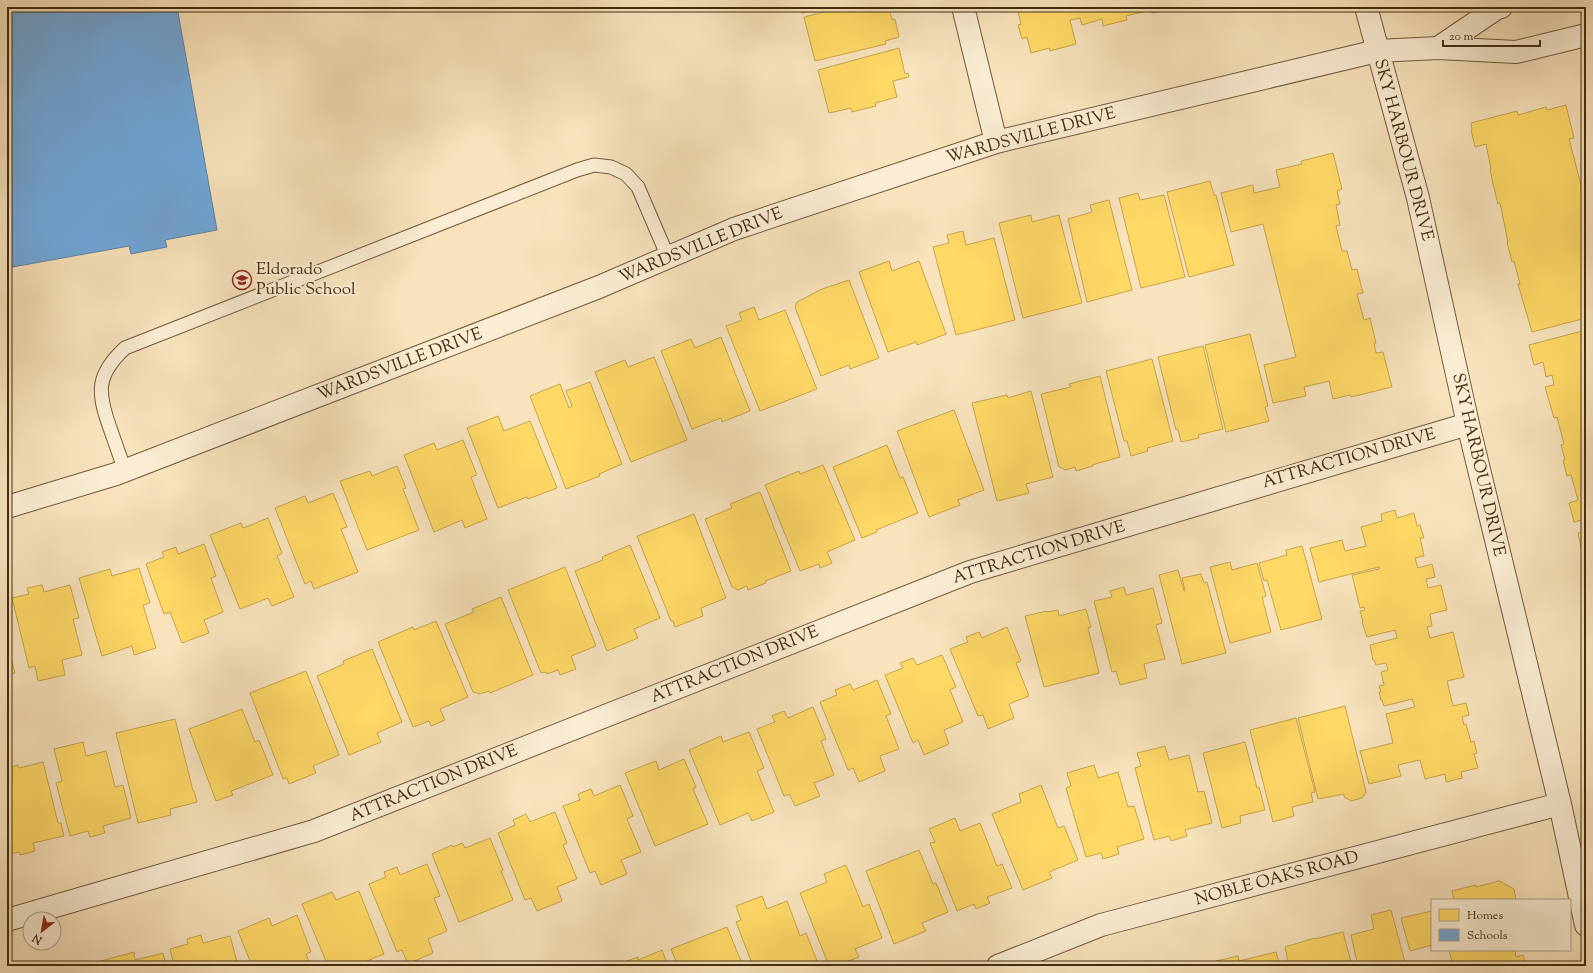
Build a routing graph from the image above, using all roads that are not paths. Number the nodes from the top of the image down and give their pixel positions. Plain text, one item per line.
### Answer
1 (963, 7) edge
2 (1366, 7) edge
3 (1501, 7) edge
4 (1586, 35) edge
5 (1438, 48) junction
6 (1377, 50) junction
7 (996, 142) junction
8 (668, 257) junction
9 (1468, 424) junction
10 (125, 471) junction
11 (7, 507) edge
12 (1560, 804) junction
13 (7, 920) edge
14 (1586, 925) edge
15 (998, 966) edge

1 - 7 street
2 - 6 street, SKY HARBOUR DRIVE
3 - 5 street
4 - 5 street, WARDSVILLE DRIVE
5 - 6 street, WARDSVILLE DRIVE
6 - 7 street, WARDSVILLE DRIVE
6 - 9 street, SKY HARBOUR DRIVE
7 - 8 street, WARDSVILLE DRIVE
8 - 10 street, WARDSVILLE DRIVE
8 - 10 lane
9 - 12 street, SKY HARBOUR DRIVE
9 - 13 street, ATTRACTION DRIVE
10 - 11 street, WARDSVILLE DRIVE
12 - 14 street, SKY HARBOUR DRIVE
12 - 15 street, NOBLE OAKS ROAD

